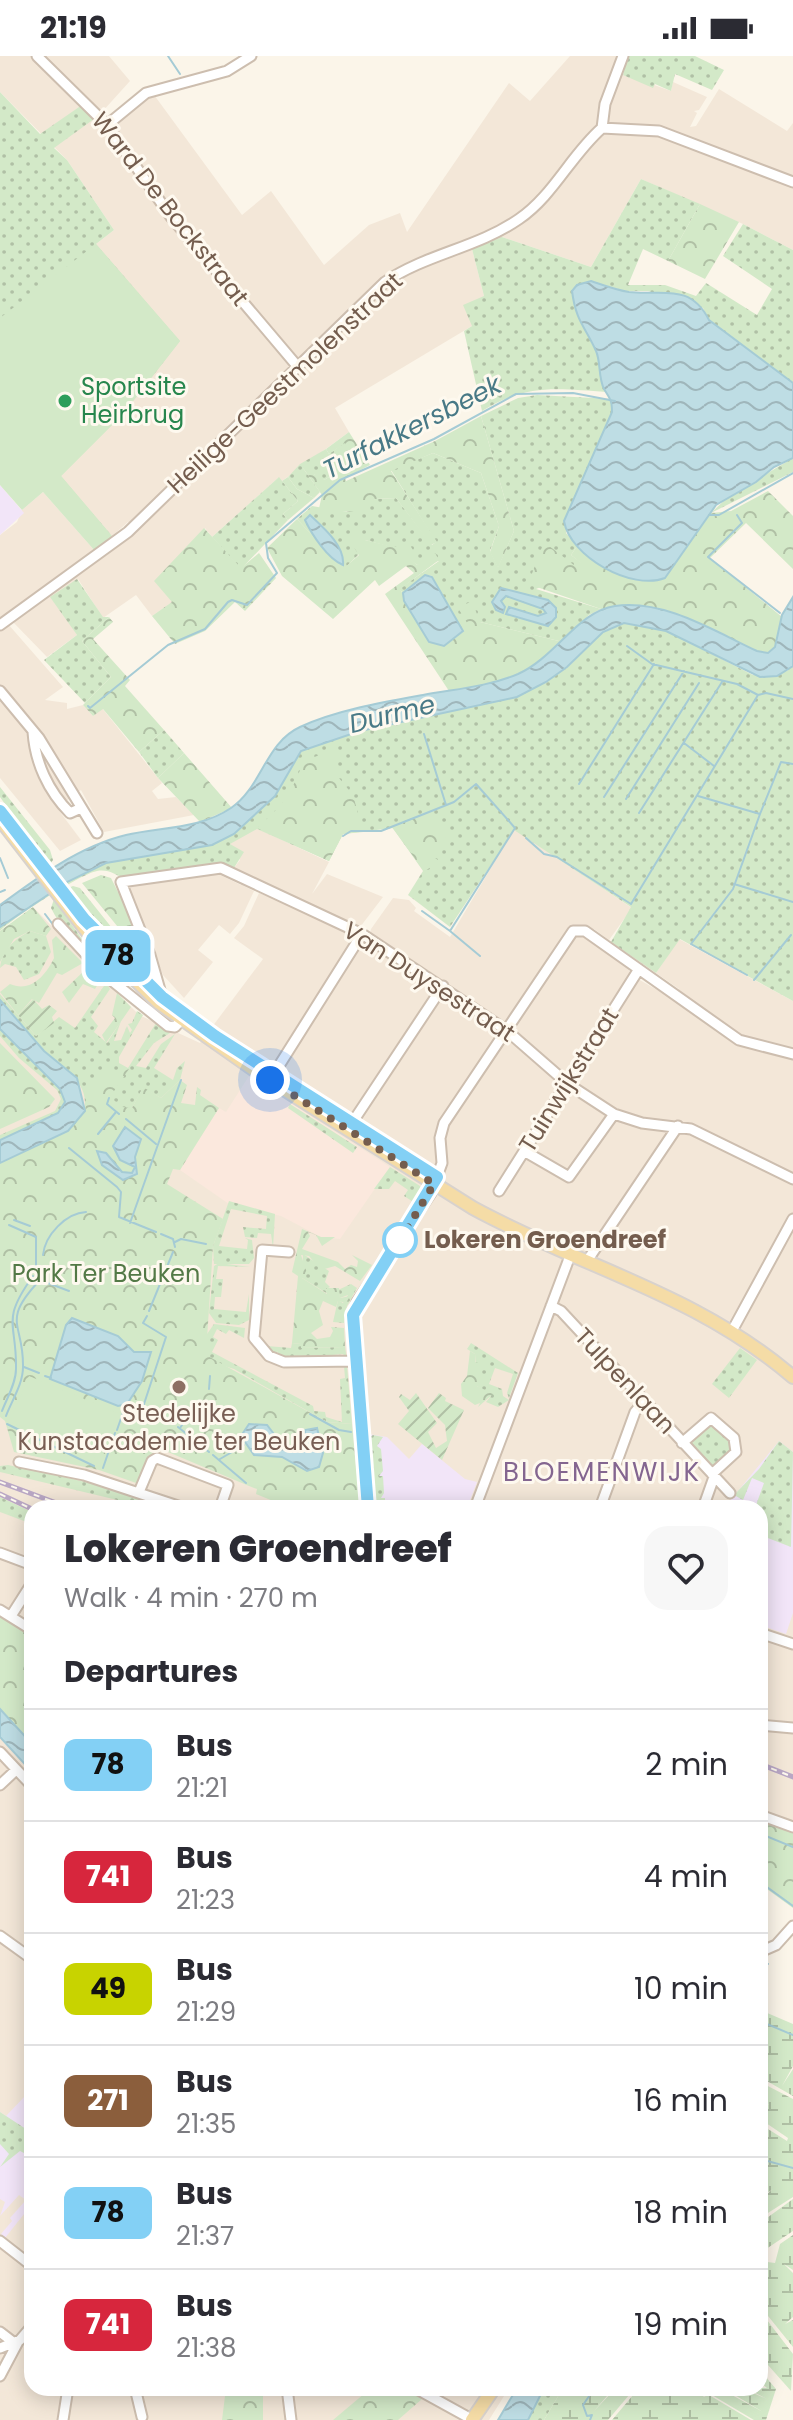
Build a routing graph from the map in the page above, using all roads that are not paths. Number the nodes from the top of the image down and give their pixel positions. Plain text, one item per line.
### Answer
1 (37, 56) edge
2 (251, 56) edge
3 (623, 56) edge
4 (107, 125) junction
5 (602, 128) junction
6 (793, 182) edge
7 (298, 367) junction
8 (0, 625) edge
9 (0, 691) edge
10 (33, 731) junction
11 (81, 808) junction
12 (0, 811) edge
13 (0, 819) edge
14 (97, 833) dead end
15 (42, 870) junction
16 (58, 924) dead end
17 (362, 934) junction
18 (639, 969) junction
19 (443, 986) junction
20 (160, 1000) junction
21 (183, 1018) junction
22 (506, 1030) junction
23 (793, 1054) edge
24 (272, 1077) junction
25 (568, 1084) junction
26 (614, 1114) junction
27 (350, 1126) junction
28 (678, 1126) junction
29 (524, 1151) junction
30 (793, 1179) edge
31 (436, 1181) junction
32 (499, 1191) dead end
33 (793, 1219) edge
34 (572, 1251) junction
35 (289, 1252) dead end
36 (589, 1258) junction
37 (551, 1306) junction
38 (734, 1328) junction
39 (355, 1361) junction
40 (793, 1369) edge
41 (793, 1377) edge
42 (644, 1401) junction
43 (682, 1443) junction
44 (19, 1462) dead end
45 (713, 1476) junction
46 (139, 1492) junction
47 (730, 1493) dead end
48 (162, 1500) edge
49 (223, 1500) edge
50 (367, 1500) edge
51 (478, 1500) edge
52 (603, 1500) edge
53 (706, 1500) edge
54 (0, 1553) edge
55 (24, 1562) edge
56 (24, 1596) edge
57 (0, 1610) edge
58 (11, 1616) junction
59 (24, 1625) edge
60 (768, 1636) edge
61 (793, 1644) edge
62 (768, 1726) edge
63 (793, 1728) edge
64 (0, 1752) edge
65 (16, 1770) junction
66 (24, 1778) edge
67 (0, 1785) edge
68 (768, 1818) edge
69 (793, 1827) edge
70 (793, 1926) edge
71 (0, 1936) edge
72 (768, 1948) edge
73 (24, 1953) edge
74 (0, 2241) edge
75 (24, 2260) edge
76 (0, 2332) edge
77 (24, 2334) edge
78 (16, 2342) junction
79 (1, 2347) edge
80 (0, 2376) edge
81 (67, 2396) edge
82 (137, 2396) edge
83 (288, 2396) edge
84 (429, 2396) edge
85 (488, 2396) edge
86 (497, 2396) edge
87 (143, 2419) edge
88 (63, 2420) edge
89 (291, 2420) edge
90 (472, 2420) edge
91 (481, 2420) edge

1 - 4 street, Ward De Bockstraat
2 - 4 street
3 - 5 street
4 - 7 street, Ward De Bockstraat
5 - 6 street
5 - 7 street, Heilige-Geestmolenstraat
7 - 8 street, Heilige-Geestmolenstraat
9 - 10 street
10 - 11 street
10 - 11 street
11 - 14 street
12 - 15 main road
13 - 15 main road
15 - 20 main road
16 - 21 street
17 - 19 street, Van Duysestraat
17 - 20 street, Van Duysestraat
17 - 24 street
18 - 22 street
18 - 23 street
18 - 25 street, Tuinwijkstraat
19 - 22 street, Van Duysestraat
19 - 27 street
20 - 21 main road
21 - 24 main road
22 - 25 street, Van Duysestraat
22 - 31 street
24 - 27 main road
25 - 26 street, Van Duysestraat
25 - 29 street, Tuinwijkstraat
26 - 28 street, Van Duysestraat
26 - 29 street
27 - 31 main road
28 - 30 street, Van Duysestraat
28 - 36 street
29 - 32 street, Tuinwijkstraat
31 - 34 main road
31 - 39 street
33 - 38 street
34 - 36 main road
34 - 37 street
35 - 39 street
36 - 38 main road
37 - 42 street, Tulpenlaan
37 - 51 street
38 - 40 main road
38 - 41 main road
39 - 50 street
42 - 43 street, Tulpenlaan
42 - 52 street
43 - 45 street, Tulpenlaan
43 - 45 street
44 - 46 street
45 - 47 street, Tulpenlaan
45 - 53 street
46 - 48 street
46 - 49 street
54 - 55 street
56 - 58 street
57 - 58 street
58 - 59 street
60 - 61 street
62 - 63 street
64 - 65 street
65 - 66 street
65 - 67 street
68 - 69 street
70 - 72 street
71 - 73 street
74 - 75 street
76 - 78 street
77 - 78 street
78 - 79 street
78 - 80 street
81 - 88 street
82 - 87 street
83 - 89 street
84 - 90 street
85 - 90 main road
86 - 91 main road

